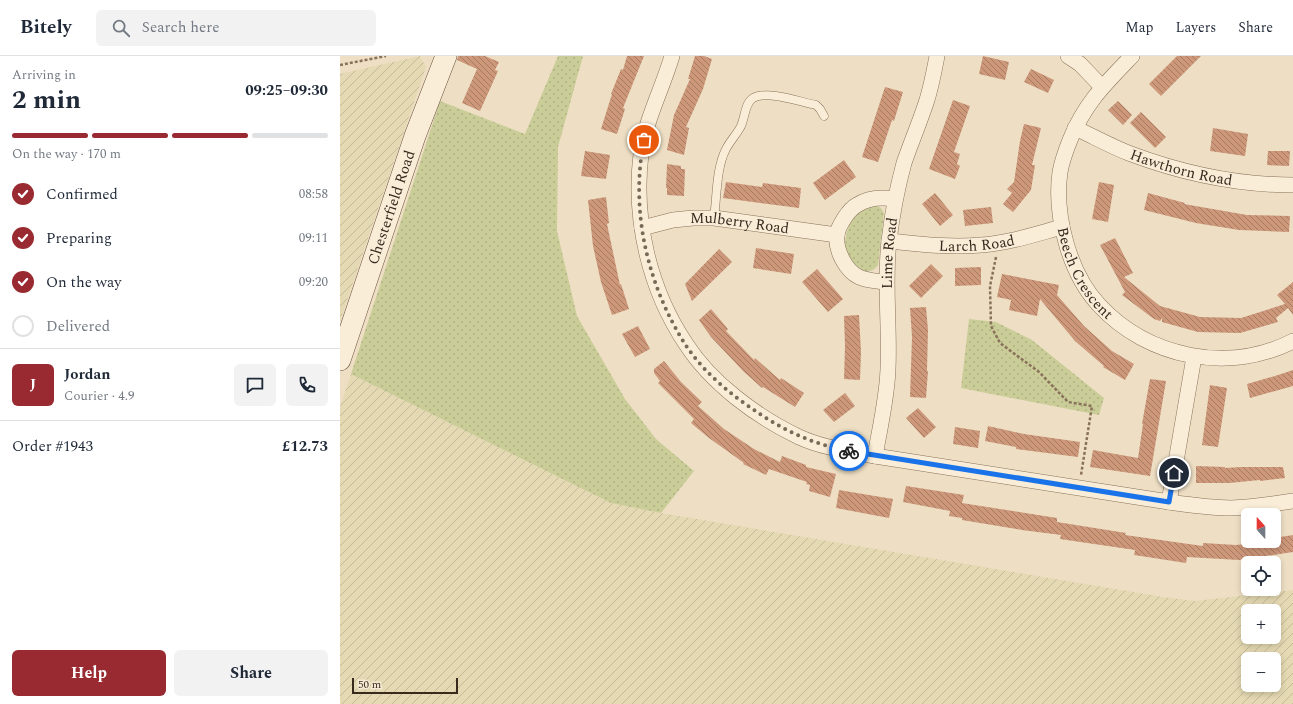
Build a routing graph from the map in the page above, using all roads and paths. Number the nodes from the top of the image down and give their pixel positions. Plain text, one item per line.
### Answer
1 (386, 56) edge
2 (446, 56) edge
3 (672, 56) edge
4 (937, 56) edge
5 (1068, 56) edge
6 (1132, 56) edge
7 (340, 65) edge
8 (1102, 87) junction
9 (824, 116) dead end
10 (1075, 128) junction
11 (1293, 185) edge
12 (895, 199) junction
13 (714, 218) junction
14 (1062, 227) junction
15 (642, 228) junction
16 (837, 235) junction
17 (889, 241) junction
18 (999, 243) junction
19 (886, 282) junction
20 (1293, 341) edge
21 (1194, 357) junction
22 (340, 360) edge
23 (875, 456) junction
24 (1079, 488) junction
25 (1293, 501) edge
26 (1169, 502) junction

1 - 7 path
2 - 22 main road, Chesterfield Road
3 - 15 street
4 - 12 street, Lime Road
5 - 8 street
6 - 8 street, Beech Crescent
8 - 10 street, Beech Crescent
9 - 13 lane
10 - 11 street, Hawthorn Road
10 - 14 street, Beech Crescent
12 - 16 street
12 - 17 street, Lime Road
13 - 15 street, Mulberry Road
13 - 16 street, Mulberry Road
14 - 18 street, Larch Road
14 - 21 street, Beech Crescent
15 - 23 street
16 - 19 street
17 - 18 street, Larch Road
17 - 19 street, Lime Road
18 - 24 path
19 - 23 street, Lime Road
20 - 21 street, Beech Crescent
21 - 26 street
23 - 24 street
24 - 26 street
25 - 26 street

